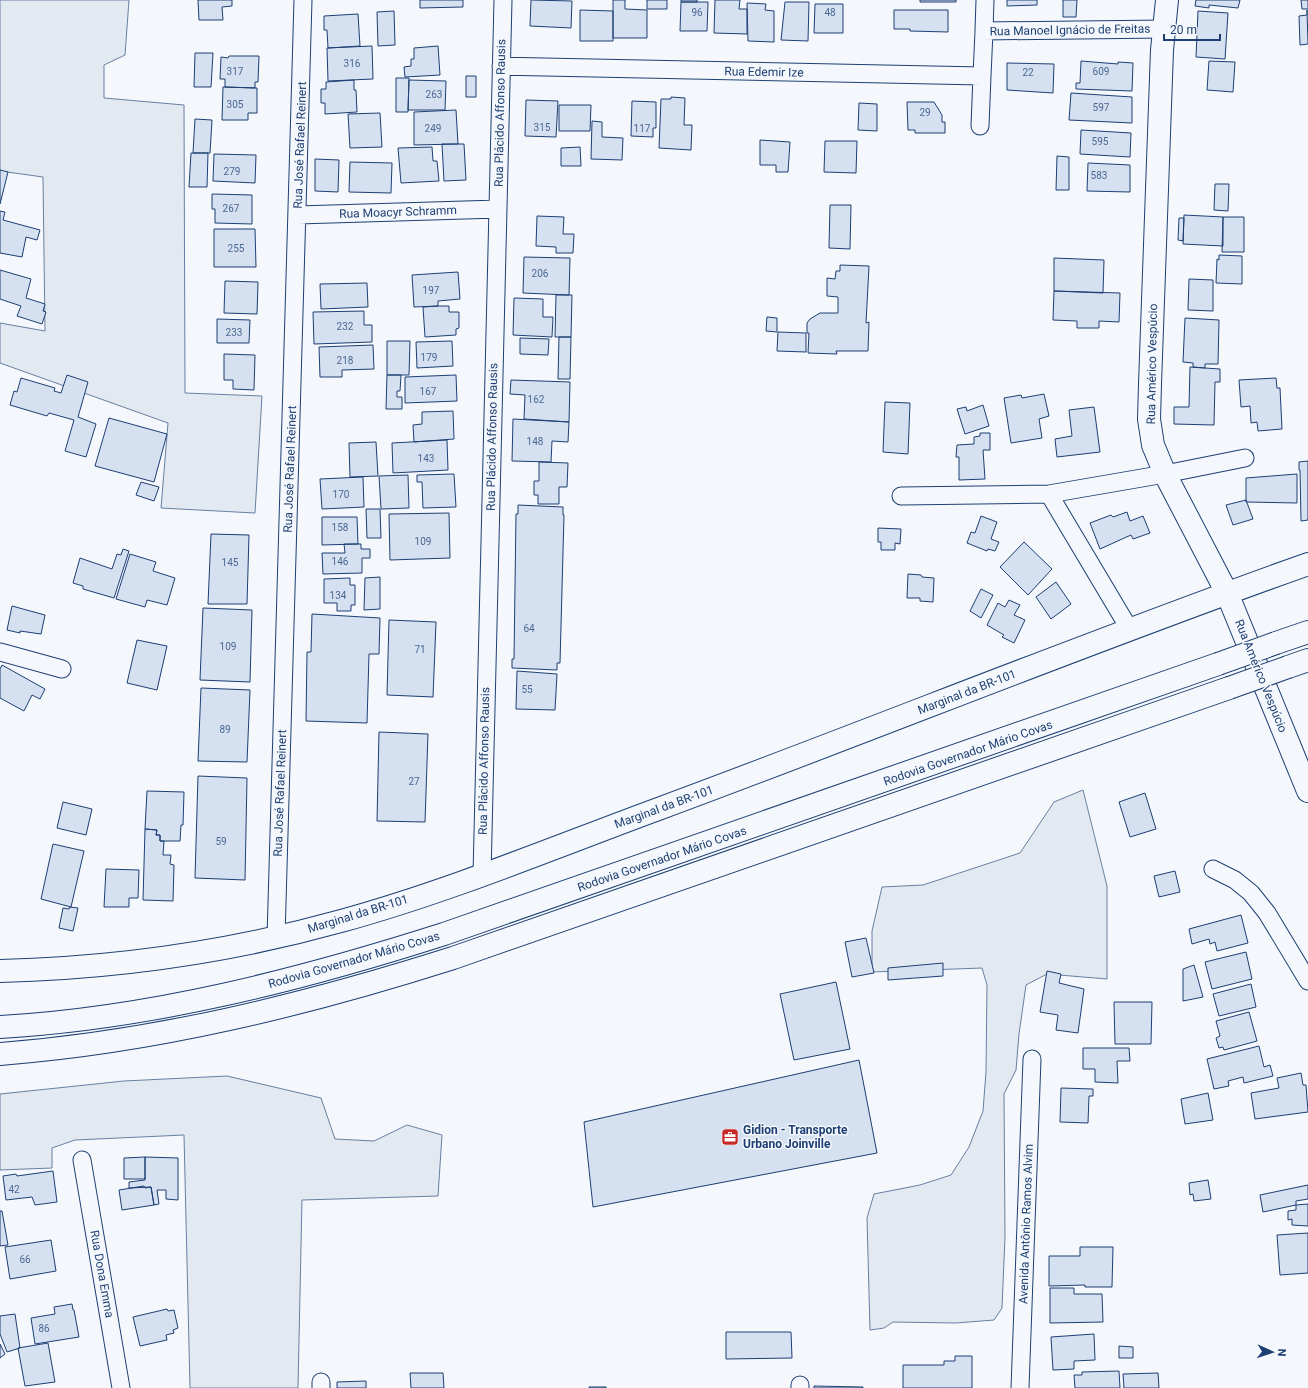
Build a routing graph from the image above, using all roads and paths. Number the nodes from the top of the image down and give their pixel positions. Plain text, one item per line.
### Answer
1 (303, 0) edge
2 (503, 0) edge
3 (985, 0) edge
4 (1166, 0) edge
5 (1164, 29) junction
6 (984, 31) junction
7 (501, 66) junction
8 (982, 76) junction
9 (980, 126) dead end
10 (498, 209) junction
11 (298, 215) junction
12 (1245, 458) dead end
13 (1165, 474) junction
14 (1049, 494) junction
15 (901, 496) dead end
16 (1308, 564) edge
17 (1227, 593) junction
18 (1130, 630) junction
19 (1308, 632) edge
20 (0, 652) edge
21 (1298, 664) edge
22 (62, 669) dead end
23 (1308, 791) edge
24 (1213, 869) dead end
25 (482, 874) junction
26 (276, 938) junction
27 (0, 971) edge
28 (1308, 981) edge
29 (0, 1027) edge
30 (0, 1054) edge
31 (1032, 1059) dead end
32 (82, 1160) dead end
33 (121, 1388) edge
34 (1020, 1388) edge

1 - 11 street, Rua José Rafael Reinert
2 - 7 street, Rua Plácido Affonso Rausis
3 - 6 street, Rua Manoel Ignácio de Freitas
4 - 5 main road, Rua Américo Vespúcio
5 - 6 street, Rua Manoel Ignácio de Freitas
5 - 13 main road, Rua Américo Vespúcio
6 - 8 street
7 - 8 street, Rua Edemir Ize
7 - 10 street, Rua Plácido Affonso Rausis
8 - 9 street
10 - 11 street, Rua Moacyr Schramm
10 - 25 street, Rua Plácido Affonso Rausis
11 - 26 street, Rua José Rafael Reinert
12 - 13 street
13 - 14 street
13 - 17 main road, Rua Américo Vespúcio
14 - 15 street
14 - 18 street
16 - 17 main road, Marginal da BR-101
17 - 18 main road, Marginal da BR-101
17 - 23 main road, Rua Américo Vespúcio
18 - 25 main road, Marginal da BR-101
19 - 29 main road, Rodovia Governador Mário Covas, bridge
20 - 22 street
21 - 30 main road, Rodovia Governador Mário Covas, bridge
24 - 28 street
25 - 26 main road, Marginal da BR-101
26 - 27 main road, Marginal da BR-101
31 - 34 street, Avenida Antônio Ramos Alvim
32 - 33 street, Rua Dona Emma

